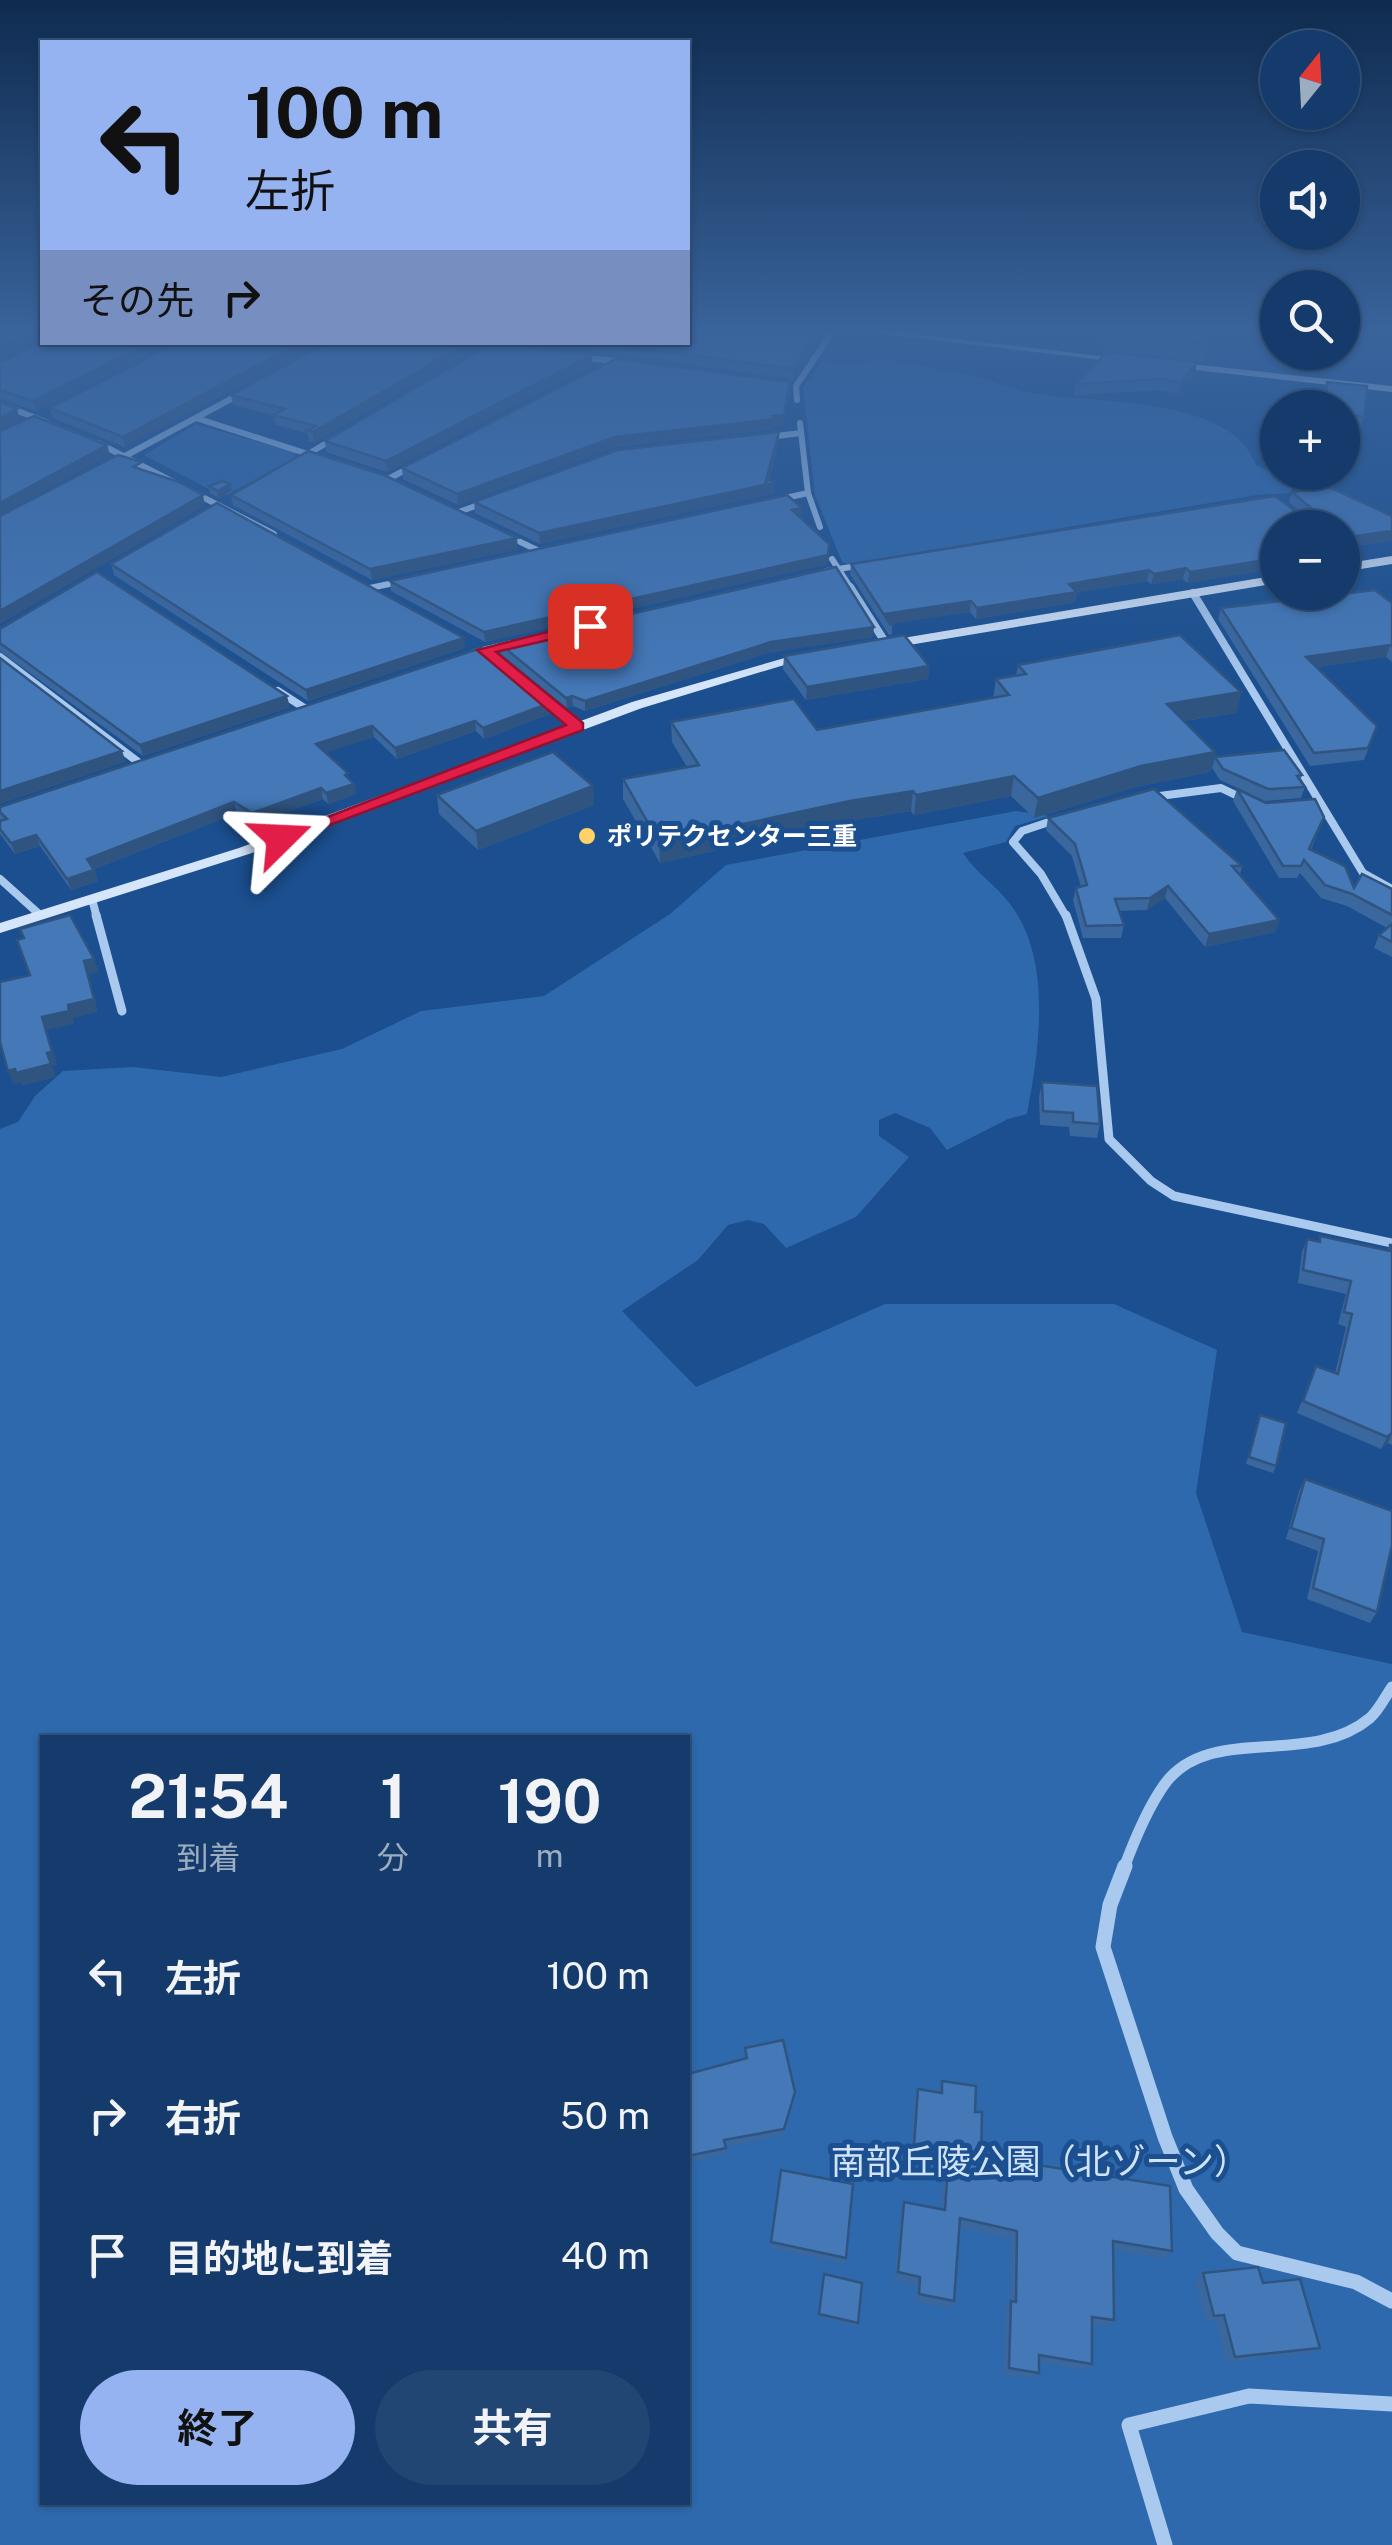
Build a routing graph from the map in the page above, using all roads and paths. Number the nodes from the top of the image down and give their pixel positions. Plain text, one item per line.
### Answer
1 (114, 450) edge
2 (137, 450) edge
3 (296, 450) edge
4 (316, 450) edge
5 (803, 450) edge
6 (309, 454) junction
7 (127, 455) junction
8 (324, 459) edge
9 (422, 461) edge
10 (294, 462) edge
11 (111, 463) edge
12 (372, 474) edge
13 (388, 480) junction
14 (405, 488) edge
15 (808, 493) junction
16 (235, 496) edge
17 (494, 500) edge
18 (769, 501) edge
19 (221, 504) junction
20 (441, 504) edge
21 (459, 512) junction
22 (204, 514) edge
23 (475, 520) edge
24 (820, 527) dead end
25 (491, 528) edge
26 (287, 542) edge
27 (558, 547) edge
28 (539, 551) junction
29 (520, 555) edge
30 (832, 559) edge
31 (1392, 560) edge
32 (875, 562) edge
33 (1360, 565) edge
34 (838, 569) junction
35 (819, 573) edge
36 (353, 578) edge
37 (407, 580) edge
38 (1260, 581) edge
39 (370, 588) junction
40 (1193, 593) junction
41 (386, 597) edge
42 (468, 641) dead end
43 (522, 642) edge
44 (887, 645) junction
45 (870, 647) edge
46 (484, 650) junction
47 (820, 654) edge
48 (466, 656) edge
49 (0, 658) edge
50 (498, 661) edge
51 (275, 689) edge
52 (537, 694) edge
53 (324, 704) edge
54 (306, 710) junction
55 (288, 716) edge
56 (577, 726) junction
57 (160, 758) edge
58 (142, 765) junction
59 (124, 770) edge
60 (1138, 800) edge
61 (1318, 803) junction
62 (1301, 805) edge
63 (1259, 807) edge
64 (1072, 816) edge
65 (0, 878) edge
66 (1392, 889) edge
67 (92, 899) junction
68 (39, 914) junction
69 (0, 928) edge
70 (122, 1011) dead end
71 (1392, 1243) edge
72 (1392, 1687) edge
73 (1392, 2301) edge
74 (1392, 2404) edge
75 (1165, 2545) edge

1 - 7 street
2 - 7 street
3 - 6 street
4 - 6 street
5 - 15 street
6 - 8 street
6 - 10 street
7 - 11 street
7 - 19 street
9 - 13 street
12 - 13 street
13 - 14 street
15 - 18 street
15 - 24 street
16 - 19 street
17 - 21 street
19 - 22 street
19 - 26 street
20 - 21 street
21 - 23 street
25 - 28 street
27 - 28 street
28 - 29 street
30 - 34 street
31 - 33 street
32 - 34 street
34 - 35 street
34 - 44 street
36 - 39 street
37 - 39 street
38 - 40 street
39 - 41 street
40 - 44 street
40 - 61 street
42 - 46 street
43 - 46 street
44 - 45 street
46 - 48 street
46 - 50 street
47 - 56 street
49 - 58 street
51 - 54 street
52 - 56 street
53 - 54 street
54 - 55 street
56 - 67 street
57 - 58 street
58 - 59 street
60 - 63 street
61 - 62 street
61 - 66 street
64 - 71 street
65 - 68 street
67 - 68 street
67 - 70 street
68 - 69 street
72 - 73 street
74 - 75 street

